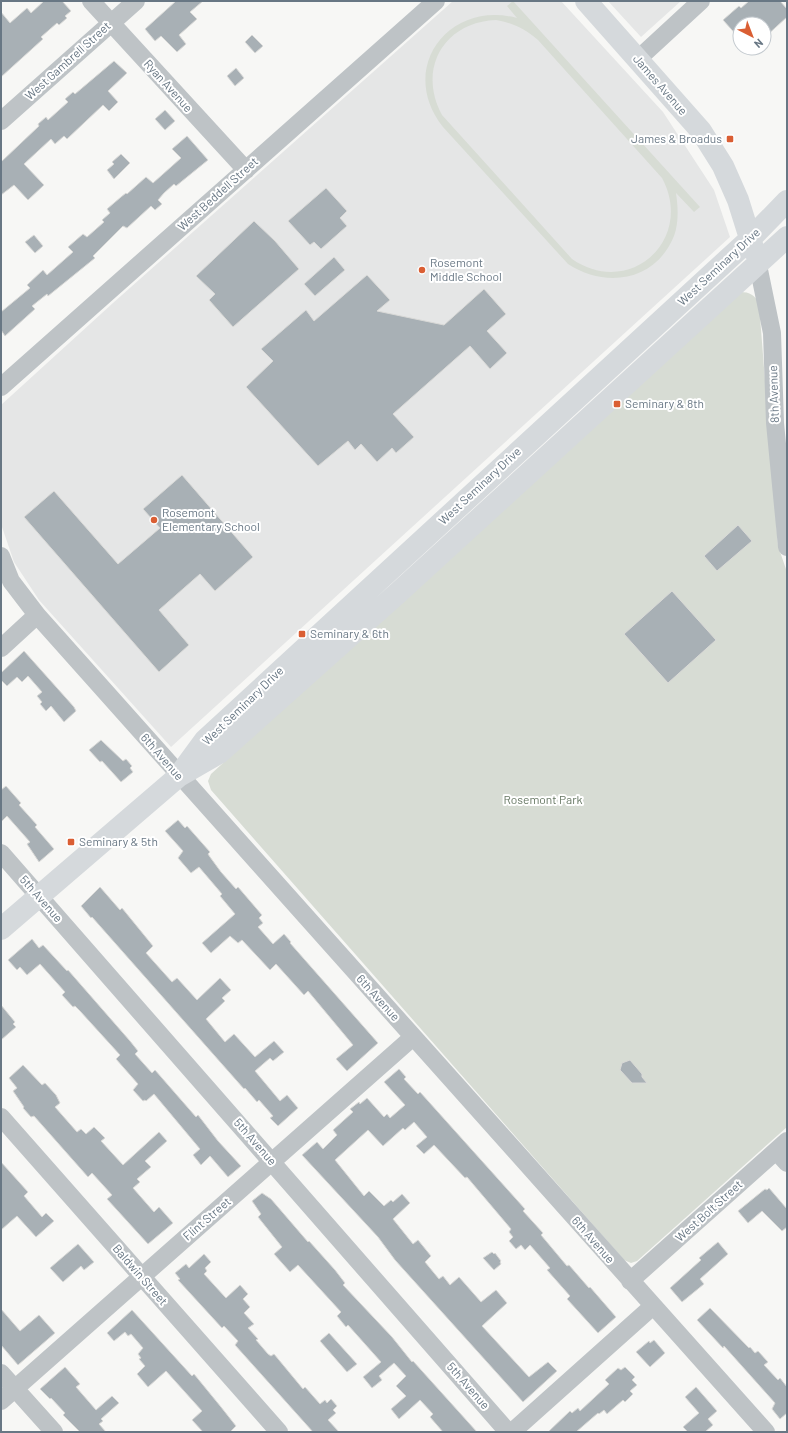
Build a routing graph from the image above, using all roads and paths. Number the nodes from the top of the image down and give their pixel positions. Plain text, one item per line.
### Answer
1 (91, 1) edge
2 (136, 1) edge
3 (436, 1) edge
4 (586, 1) edge
5 (701, 1) edge
6 (111, 23) junction
7 (638, 59) junction
8 (1, 121) edge
9 (246, 170) junction
10 (787, 201) edge
11 (787, 237) edge
12 (751, 238) junction
13 (758, 265) junction
14 (597, 380) junction
15 (1, 387) edge
16 (612, 398) junction
17 (787, 547) edge
18 (1, 556) edge
19 (384, 575) junction
20 (399, 592) junction
21 (37, 615) junction
22 (1, 648) edge
23 (179, 776) junction
24 (1, 853) edge
25 (39, 896) junction
26 (1, 929) edge
27 (413, 1037) junction
28 (1, 1117) edge
29 (783, 1152) edge
30 (272, 1162) junction
31 (142, 1277) junction
32 (630, 1281) junction
33 (654, 1306) junction
34 (1, 1373) edge
35 (15, 1388) junction
36 (1, 1401) edge
37 (762, 1430) edge
38 (54, 1432) edge
39 (279, 1432) edge
40 (508, 1432) edge
41 (512, 1432) edge

1 - 6 street, Ryan Avenue
2 - 6 street, West Gambrell Street
3 - 9 street, West Beddell Street
4 - 7 main road, James Avenue
5 - 7 street
6 - 8 street, West Gambrell Street
6 - 9 street, Ryan Avenue
7 - 12 main road, James Avenue
9 - 15 street, West Beddell Street
10 - 12 main road, West Seminary Drive
11 - 13 main road, West Seminary Drive
12 - 13 main road, James Avenue
12 - 14 main road, West Seminary Drive
13 - 16 main road, West Seminary Drive
13 - 17 street, 8th Avenue
14 - 16 main road
14 - 19 main road, West Seminary Drive
16 - 20 main road, West Seminary Drive
18 - 21 street, 6th Avenue
19 - 20 main road
19 - 23 main road, West Seminary Drive
20 - 23 main road, West Seminary Drive
21 - 22 street
21 - 23 street, 6th Avenue
23 - 25 main road, West Seminary Drive
23 - 27 street, 6th Avenue
24 - 25 street, 5th Avenue
25 - 26 main road, West Seminary Drive
25 - 30 street, 5th Avenue
27 - 30 street, Flint Street
27 - 32 street, 6th Avenue
28 - 31 street, Baldwin Street
29 - 32 street, West Bolt Street
30 - 31 street, Flint Street
30 - 40 street, 5th Avenue
31 - 35 street, Flint Street
31 - 39 street, Baldwin Street
32 - 33 street, 6th Avenue
33 - 37 street, 6th Avenue
33 - 41 street
34 - 35 street
35 - 36 street, Flint Street
35 - 38 street

